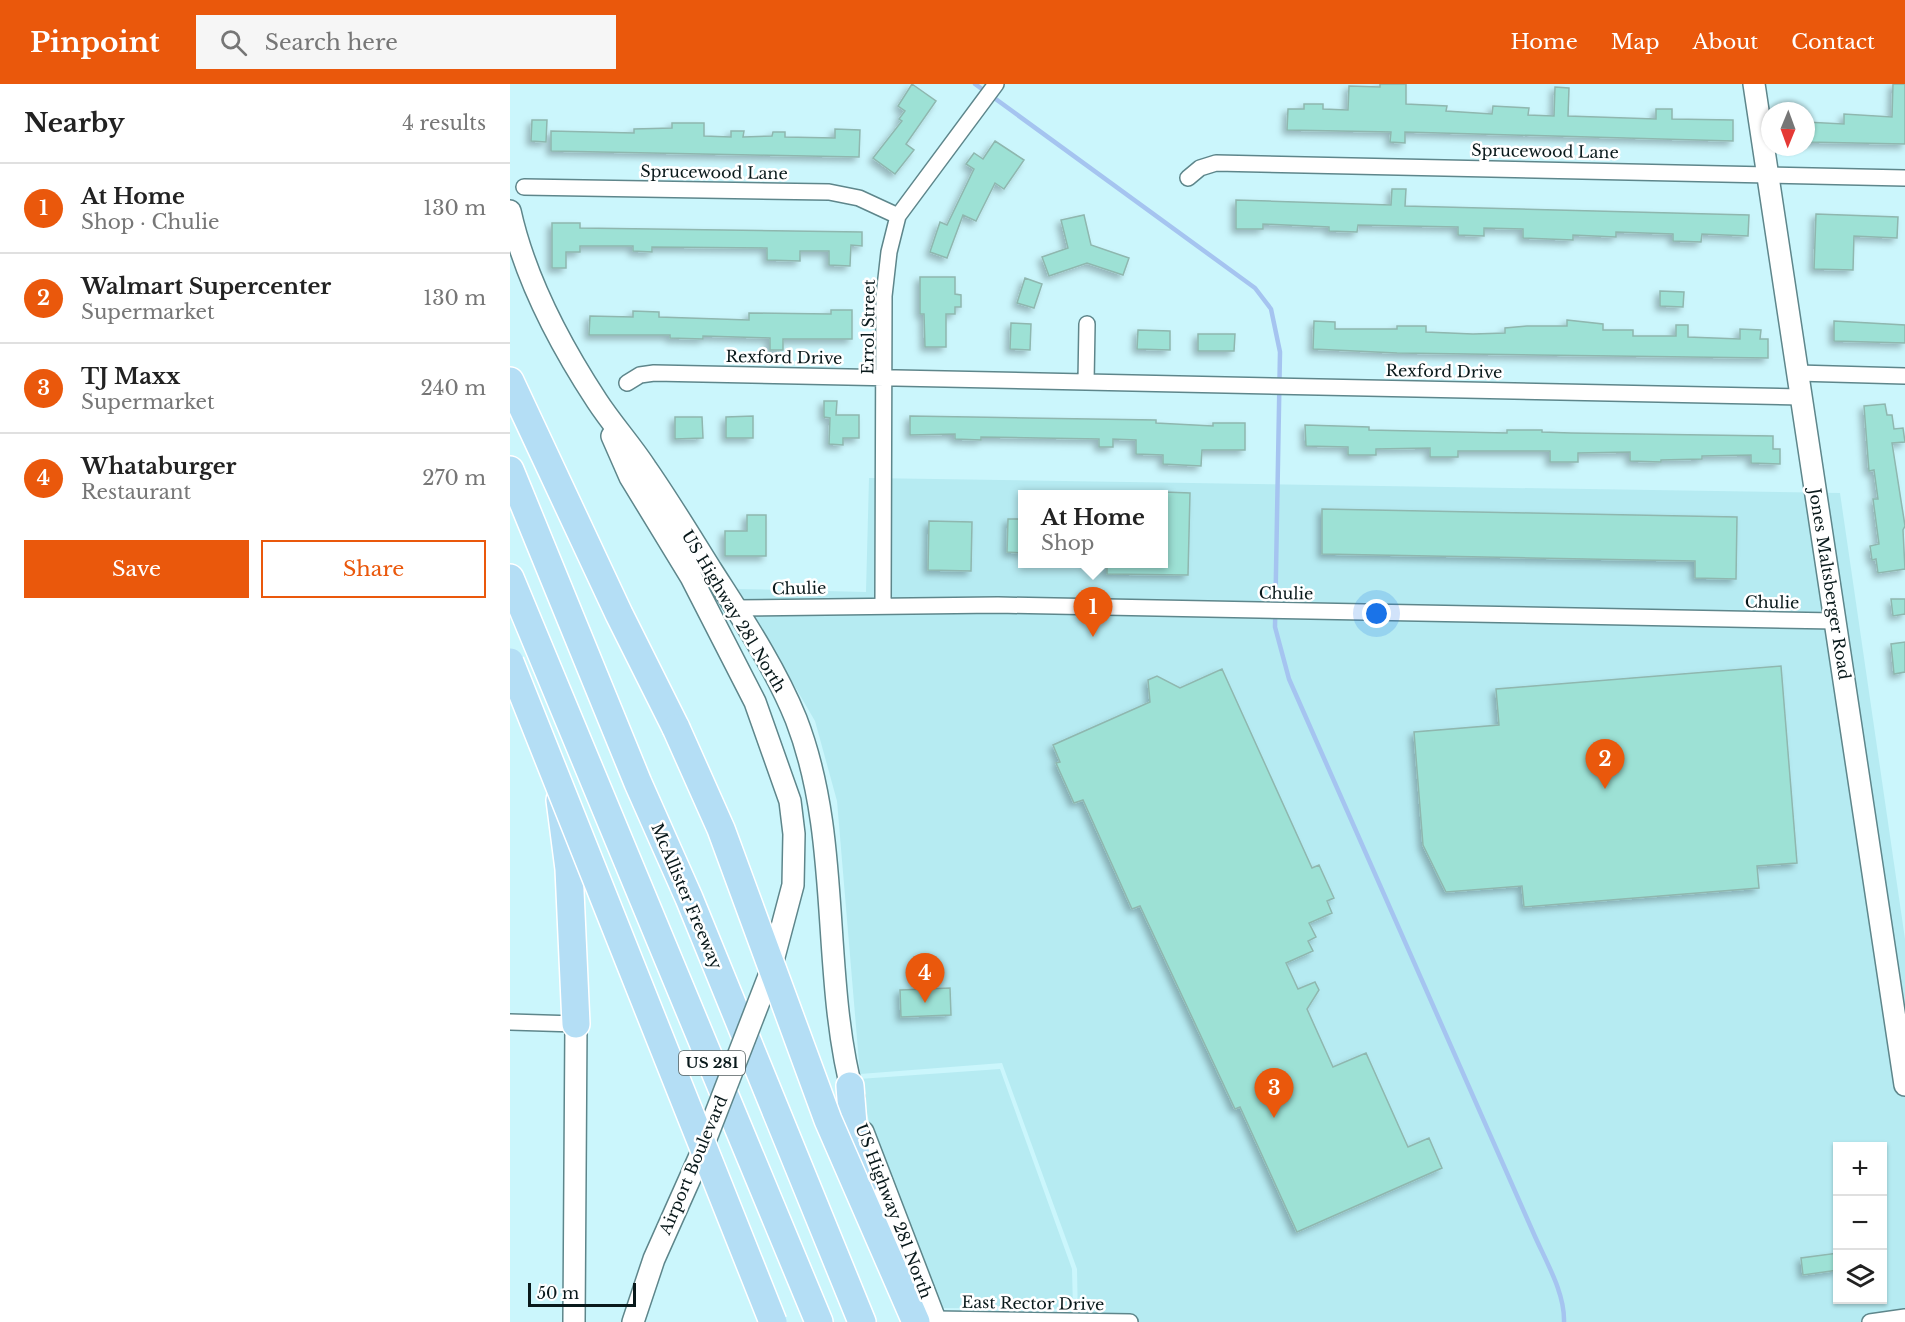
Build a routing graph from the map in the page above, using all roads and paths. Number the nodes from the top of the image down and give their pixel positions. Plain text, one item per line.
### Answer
1 (996, 84) edge
2 (1754, 84) edge
3 (1767, 174) junction
4 (1188, 178) dead end
5 (1905, 178) edge
6 (524, 187) dead end
7 (510, 211) edge
8 (898, 216) junction
9 (1088, 324) dead end
10 (1797, 374) junction
11 (1905, 376) edge
12 (885, 378) junction
13 (510, 381) edge
14 (1086, 382) junction
15 (627, 383) dead end
16 (1801, 397) junction
17 (598, 403) junction
18 (510, 470) edge
19 (515, 589) edge
20 (883, 605) junction
21 (736, 608) junction
22 (1835, 621) junction
23 (510, 662) edge
24 (510, 1022) edge
25 (576, 1024) junction
26 (1905, 1085) edge
27 (850, 1086) junction
28 (1905, 1317) edge
29 (929, 1321) edge
30 (574, 1322) edge
31 (633, 1322) edge
32 (773, 1322) edge
33 (819, 1322) edge
34 (862, 1322) edge
35 (904, 1322) edge
36 (1130, 1322) edge
37 (1870, 1322) edge

1 - 8 street, Errol Street
2 - 3 main road, Jones Maltsberger Road
3 - 4 street, Sprucewood Lane
3 - 5 street, Sprucewood Lane
3 - 10 main road, Jones Maltsberger Road
6 - 8 street, Sprucewood Lane
7 - 17 main road, US Highway 281 North
8 - 12 street, Errol Street
9 - 14 street
10 - 11 street
10 - 16 main road, Jones Maltsberger Road
12 - 14 street, Rexford Drive
12 - 15 street, Rexford Drive
12 - 20 street, Errol Street
13 - 29 highway, bridge
14 - 16 street, Rexford Drive
16 - 22 main road, Jones Maltsberger Road
17 - 21 main road, US Highway 281 North
17 - 31 main road, Airport Boulevard, bridge
18 - 34 highway, McAllister Freeway / US 281
19 - 25 highway
19 - 33 highway, US 281
20 - 21 street, Chulie
20 - 22 street, Chulie
21 - 27 main road, US Highway 281 North
22 - 26 main road, Jones Maltsberger Road
23 - 32 highway, bridge
24 - 25 street
25 - 30 main road
27 - 29 main road, US Highway 281 North
27 - 35 highway
28 - 37 street
29 - 36 street, East Rector Drive

